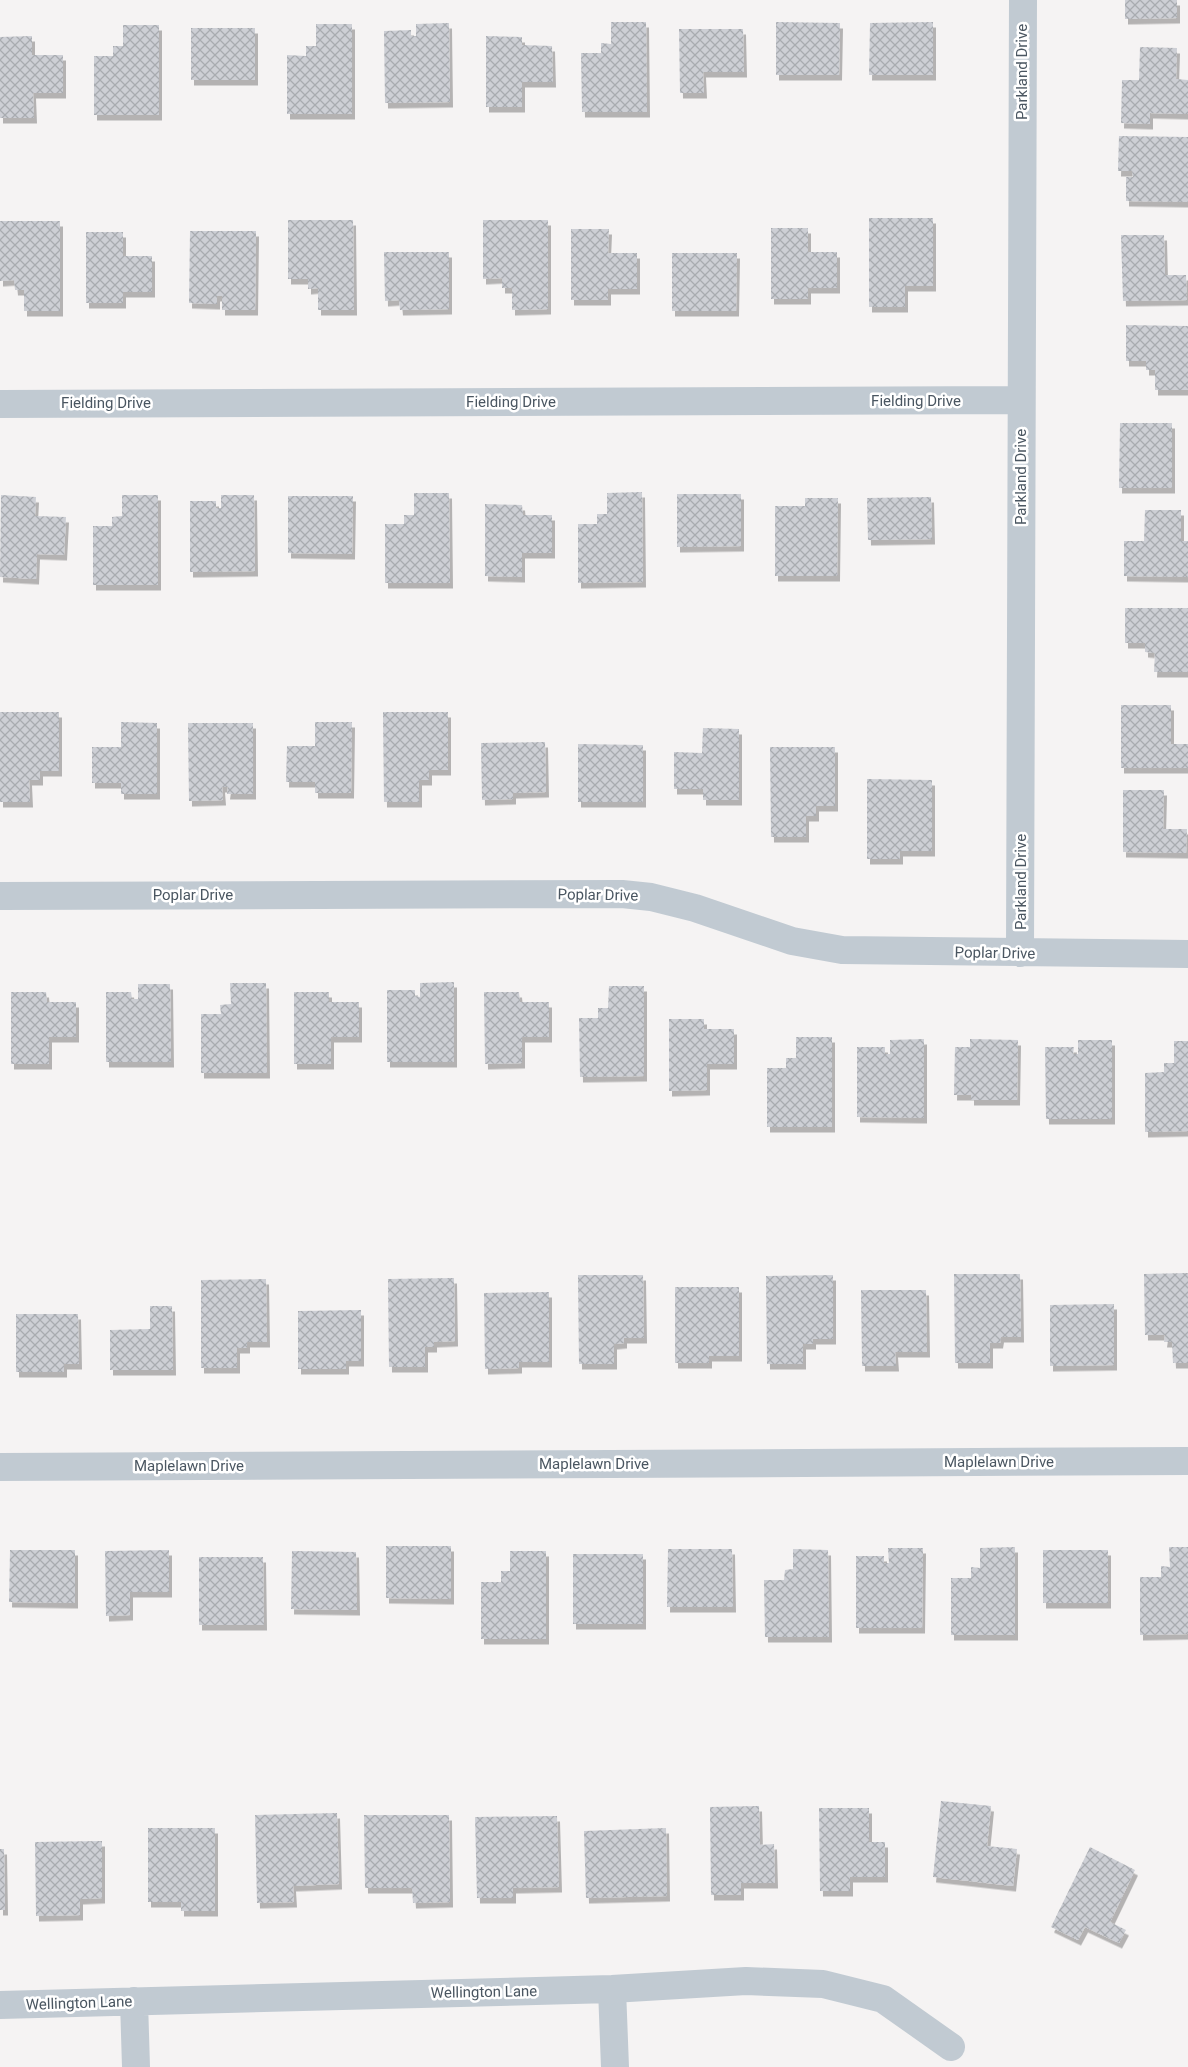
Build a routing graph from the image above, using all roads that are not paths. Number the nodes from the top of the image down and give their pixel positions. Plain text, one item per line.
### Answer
1 (1023, 0) edge
2 (1022, 400) junction
3 (0, 404) edge
4 (0, 896) edge
5 (1020, 953) junction
6 (1188, 954) edge
7 (1188, 1461) edge
8 (0, 1467) edge
9 (612, 1989) junction
10 (134, 2002) junction
11 (0, 2005) edge
12 (951, 2047) dead end
13 (136, 2067) edge
14 (614, 2067) edge

1 - 2 street, Parkland Drive
2 - 3 street, Fielding Drive
2 - 5 street, Parkland Drive
4 - 5 street, Poplar Drive
5 - 6 street, Poplar Drive
7 - 8 street, Maplelawn Drive
9 - 10 street, Wellington Lane
9 - 12 street, Wellington Lane
9 - 14 street
10 - 11 street, Wellington Lane
10 - 13 street

